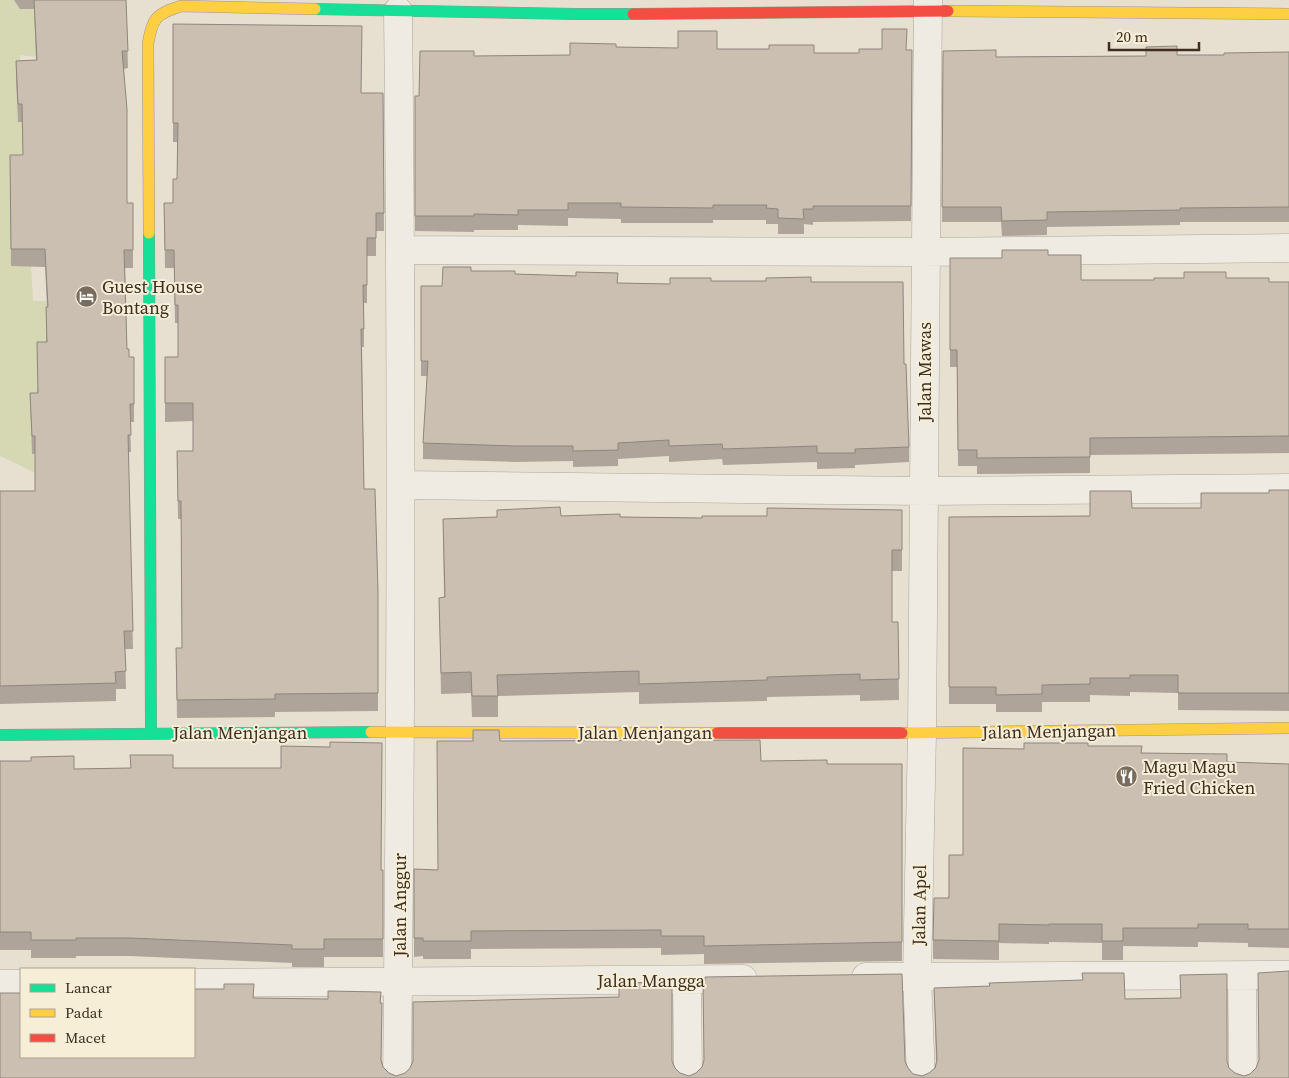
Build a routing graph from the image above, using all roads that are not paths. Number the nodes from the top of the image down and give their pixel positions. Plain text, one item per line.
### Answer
1 (928, 5) edge
2 (156, 6) edge
3 (398, 11) junction
4 (1289, 14) edge
5 (1289, 248) edge
6 (401, 250) junction
7 (925, 252) junction
8 (401, 485) junction
9 (1289, 488) edge
10 (923, 491) junction
11 (1289, 728) edge
12 (399, 732) junction
13 (151, 733) junction
14 (922, 733) junction
15 (0, 735) edge
16 (1289, 975) edge
17 (918, 976) junction
18 (1242, 976) junction
19 (841, 977) edge
20 (764, 978) edge
21 (687, 980) junction
22 (398, 981) junction
23 (195, 982) edge
24 (0, 984) edge
25 (20, 984) edge
26 (397, 1078) edge
27 (688, 1078) edge
28 (921, 1078) edge
29 (1243, 1078) edge

1 - 3 street
1 - 4 street
1 - 7 street, Jalan Mawas
2 - 3 street
2 - 13 street
3 - 6 street, Jalan Anggur
5 - 7 street
6 - 7 street
6 - 8 street, Jalan Anggur
7 - 10 street, Jalan Mawas
8 - 10 street
8 - 12 street, Jalan Anggur
9 - 10 street
10 - 14 street, Jalan Mawas
11 - 14 street, Jalan Menjangan
12 - 13 street, Jalan Menjangan
12 - 14 street, Jalan Menjangan
12 - 22 street, Jalan Anggur
13 - 15 street, Jalan Menjangan
14 - 17 street, Jalan Apel
16 - 18 street
17 - 18 street
17 - 19 street
17 - 28 street, Jalan Apel
18 - 29 street
20 - 21 street, Jalan Mangga
21 - 22 street, Jalan Mangga
21 - 27 street
22 - 23 street, Jalan Mangga
22 - 26 street, Jalan Anggur
24 - 25 street

